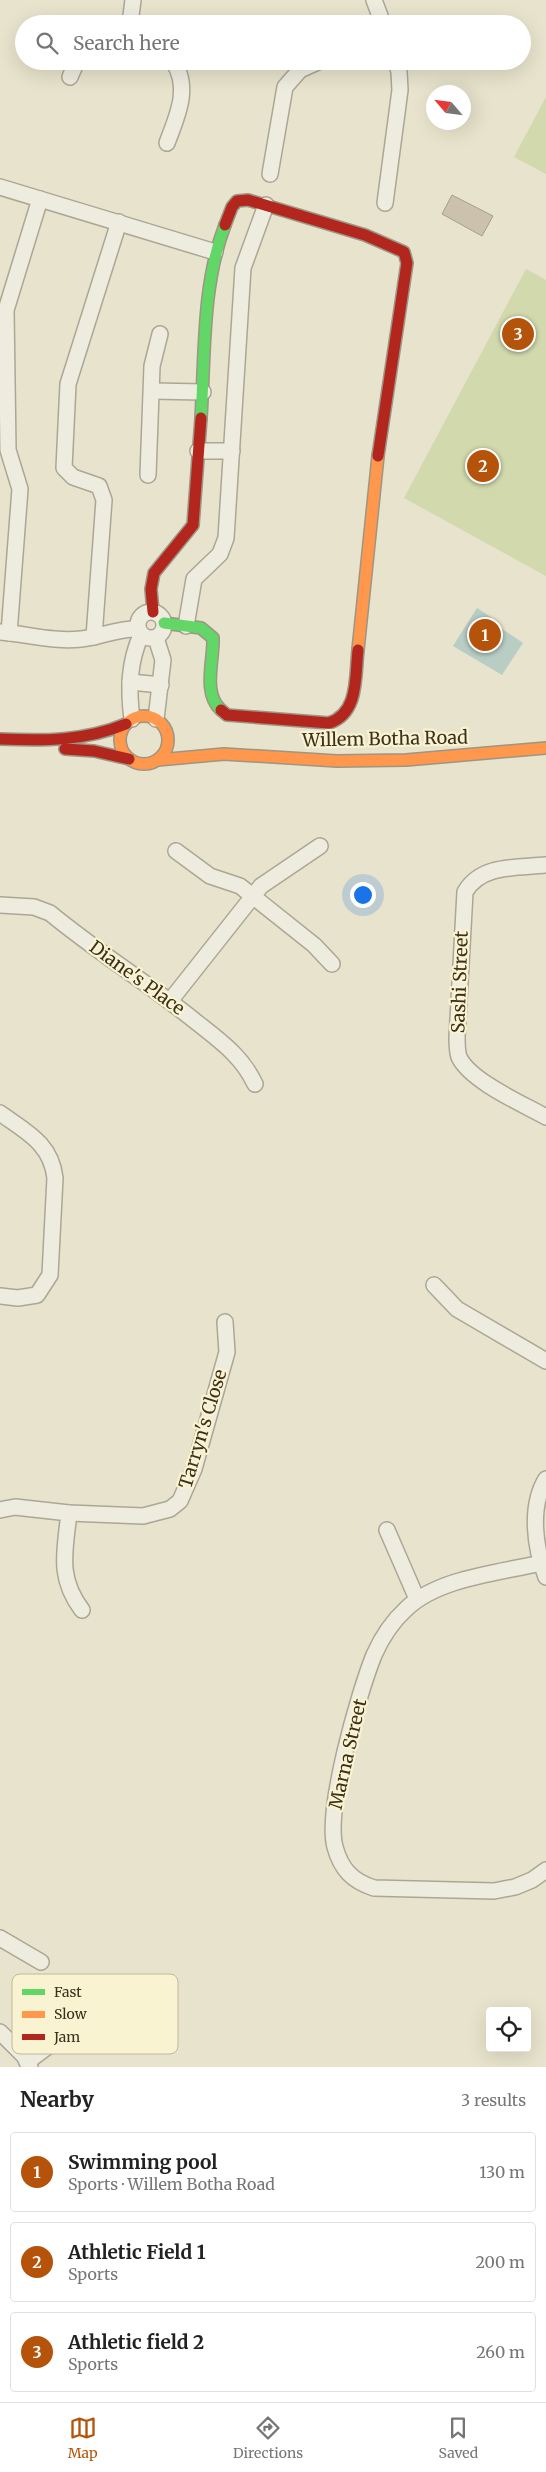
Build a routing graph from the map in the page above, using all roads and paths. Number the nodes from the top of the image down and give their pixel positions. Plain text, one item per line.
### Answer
1 (133, 0) edge
2 (374, 0) edge
3 (131, 15) edge
4 (380, 15) edge
5 (73, 70) edge
6 (178, 70) edge
7 (300, 70) edge
8 (398, 70) edge
9 (70, 77) dead end
10 (167, 143) dead end
11 (270, 174) dead end
12 (0, 187) edge
13 (40, 198) junction
14 (385, 204) dead end
15 (266, 205) junction
16 (119, 222) junction
17 (215, 252) junction
18 (160, 334) dead end
19 (152, 391) junction
20 (203, 392) junction
21 (198, 451) junction
22 (232, 451) junction
23 (148, 474) dead end
24 (153, 612) junction
25 (164, 623) junction
26 (186, 626) junction
27 (5, 633) edge
28 (145, 634) junction
29 (94, 636) junction
30 (130, 682) junction
31 (161, 685) junction
32 (156, 719) junction
33 (129, 721) junction
34 (167, 732) junction
35 (179, 737) dead end
36 (0, 739) edge
37 (39, 741) junction
38 (192, 744) dead end
39 (546, 748) edge
40 (224, 754) junction
41 (129, 759) junction
42 (158, 760) junction
43 (320, 846) dead end
44 (176, 851) dead end
45 (546, 865) edge
46 (257, 891) junction
47 (0, 905) edge
48 (332, 964) dead end
49 (170, 1001) junction
50 (255, 1084) dead end
51 (0, 1113) edge
52 (546, 1117) edge
53 (434, 1285) dead end
54 (0, 1296) edge
55 (225, 1322) dead end
56 (546, 1361) edge
57 (546, 1479) edge
58 (0, 1510) edge
59 (69, 1514) junction
60 (387, 1530) dead end
61 (543, 1570) edge
62 (417, 1599) junction
63 (82, 1610) dead end
64 (546, 1870) edge
65 (0, 1938) edge
66 (41, 1962) dead end
67 (0, 2032) edge
68 (12, 2046) edge
69 (19, 2054) edge
70 (40, 2054) edge
71 (28, 2064) edge

1 - 3 street
2 - 4 street
5 - 9 street
6 - 10 street
7 - 11 street
8 - 14 street
12 - 13 street
13 - 16 street
13 - 27 street
15 - 17 street
15 - 22 street
15 - 26 street
16 - 17 street
16 - 29 street
17 - 20 street
18 - 19 street
19 - 20 street
19 - 23 street
20 - 21 street
21 - 22 street
21 - 24 street
22 - 26 street
24 - 25 street
24 - 28 street
25 - 26 street
25 - 28 street
27 - 29 street
28 - 29 street
28 - 30 street
28 - 31 street
30 - 31 street
30 - 33 street
31 - 32 street
32 - 33 street
32 - 34 street
33 - 37 street
33 - 41 street
34 - 35 street
34 - 42 street
36 - 37 street
37 - 41 street
38 - 40 street, Willem Botha Road
39 - 40 street, Willem Botha Road
40 - 42 street, Willem Botha Road
41 - 42 street
43 - 46 street
44 - 46 street
45 - 52 street, Sashi Street
46 - 48 street
46 - 49 street
47 - 49 street, Diane's Place
49 - 50 street, Diane's Place
51 - 54 street
53 - 56 street
55 - 59 street, Tarryn's Close
57 - 61 street
58 - 59 street, Tarryn's Close
59 - 63 street
60 - 62 street
61 - 62 street, Marna Street
62 - 64 street, Marna Street
65 - 66 street
67 - 68 street
69 - 71 street
70 - 71 street

